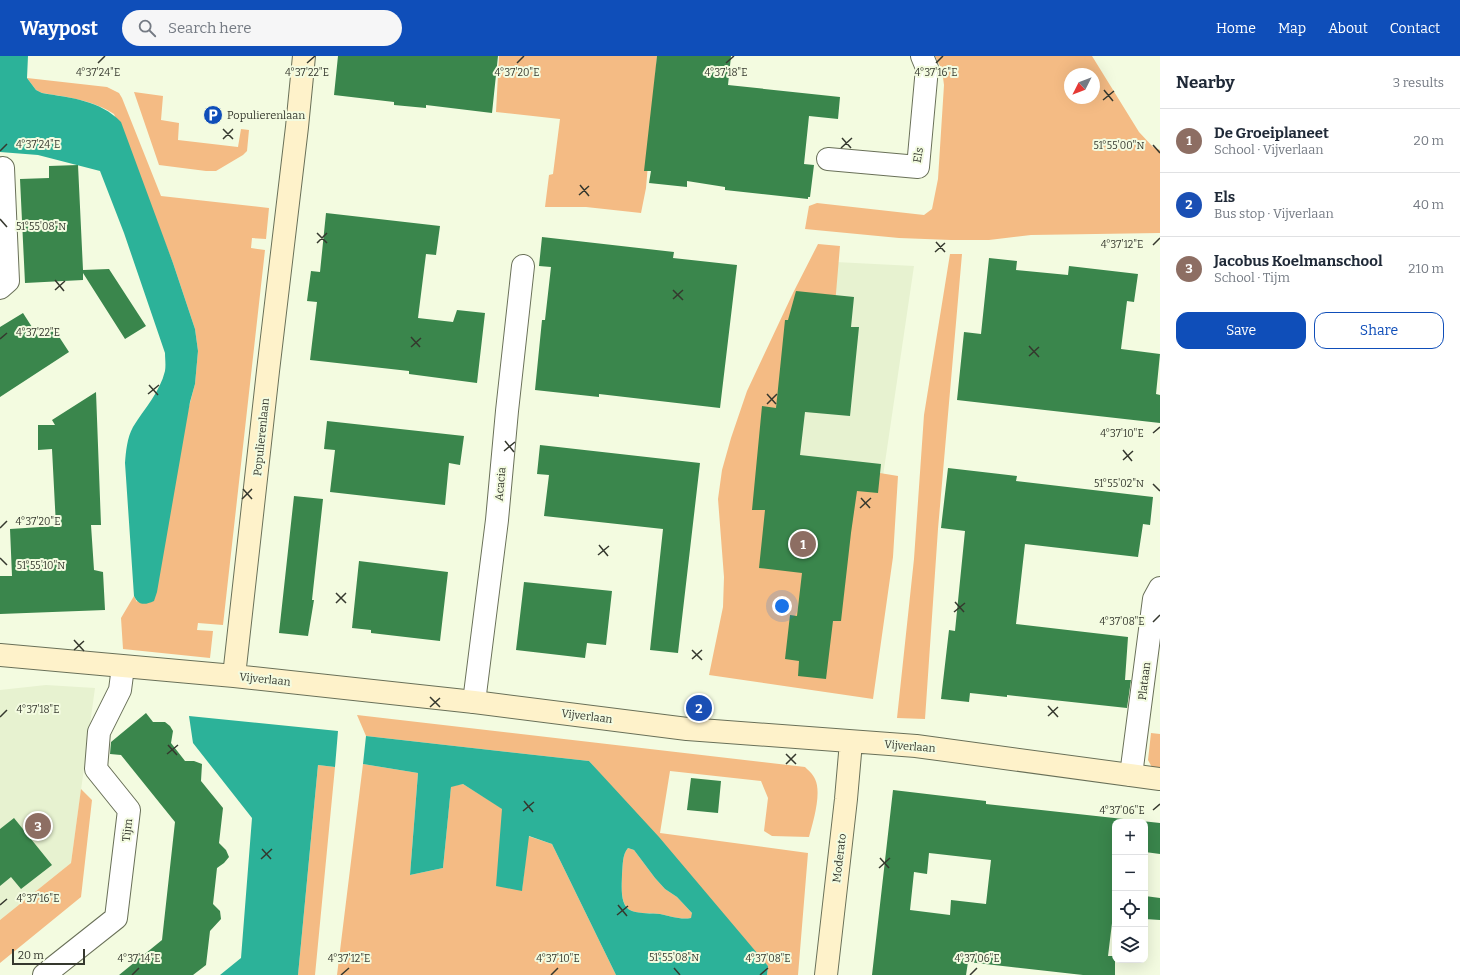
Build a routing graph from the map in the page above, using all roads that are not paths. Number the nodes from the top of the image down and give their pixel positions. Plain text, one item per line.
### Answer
1 (304, 56) edge
2 (922, 56) edge
3 (828, 159) dead end
4 (3, 168) dead end
5 (523, 266) dead end
6 (0, 288) edge
7 (1158, 596) edge
8 (5, 658) edge
9 (123, 667) junction
10 (234, 676) junction
11 (474, 702) junction
12 (851, 742) junction
13 (1131, 775) junction
14 (1160, 779) edge
15 (44, 975) edge
16 (826, 975) edge

1 - 10 street, Populierenlaan
2 - 3 street, Els
4 - 6 street
5 - 11 street, Acacia
7 - 13 street, Plataan
8 - 9 street, Vijverlaan
9 - 10 street, Vijverlaan
9 - 15 street, Tijm
10 - 11 street, Vijverlaan
11 - 12 street, Vijverlaan
12 - 13 street, Vijverlaan
12 - 16 street, Moderato
13 - 14 street, Vijverlaan

